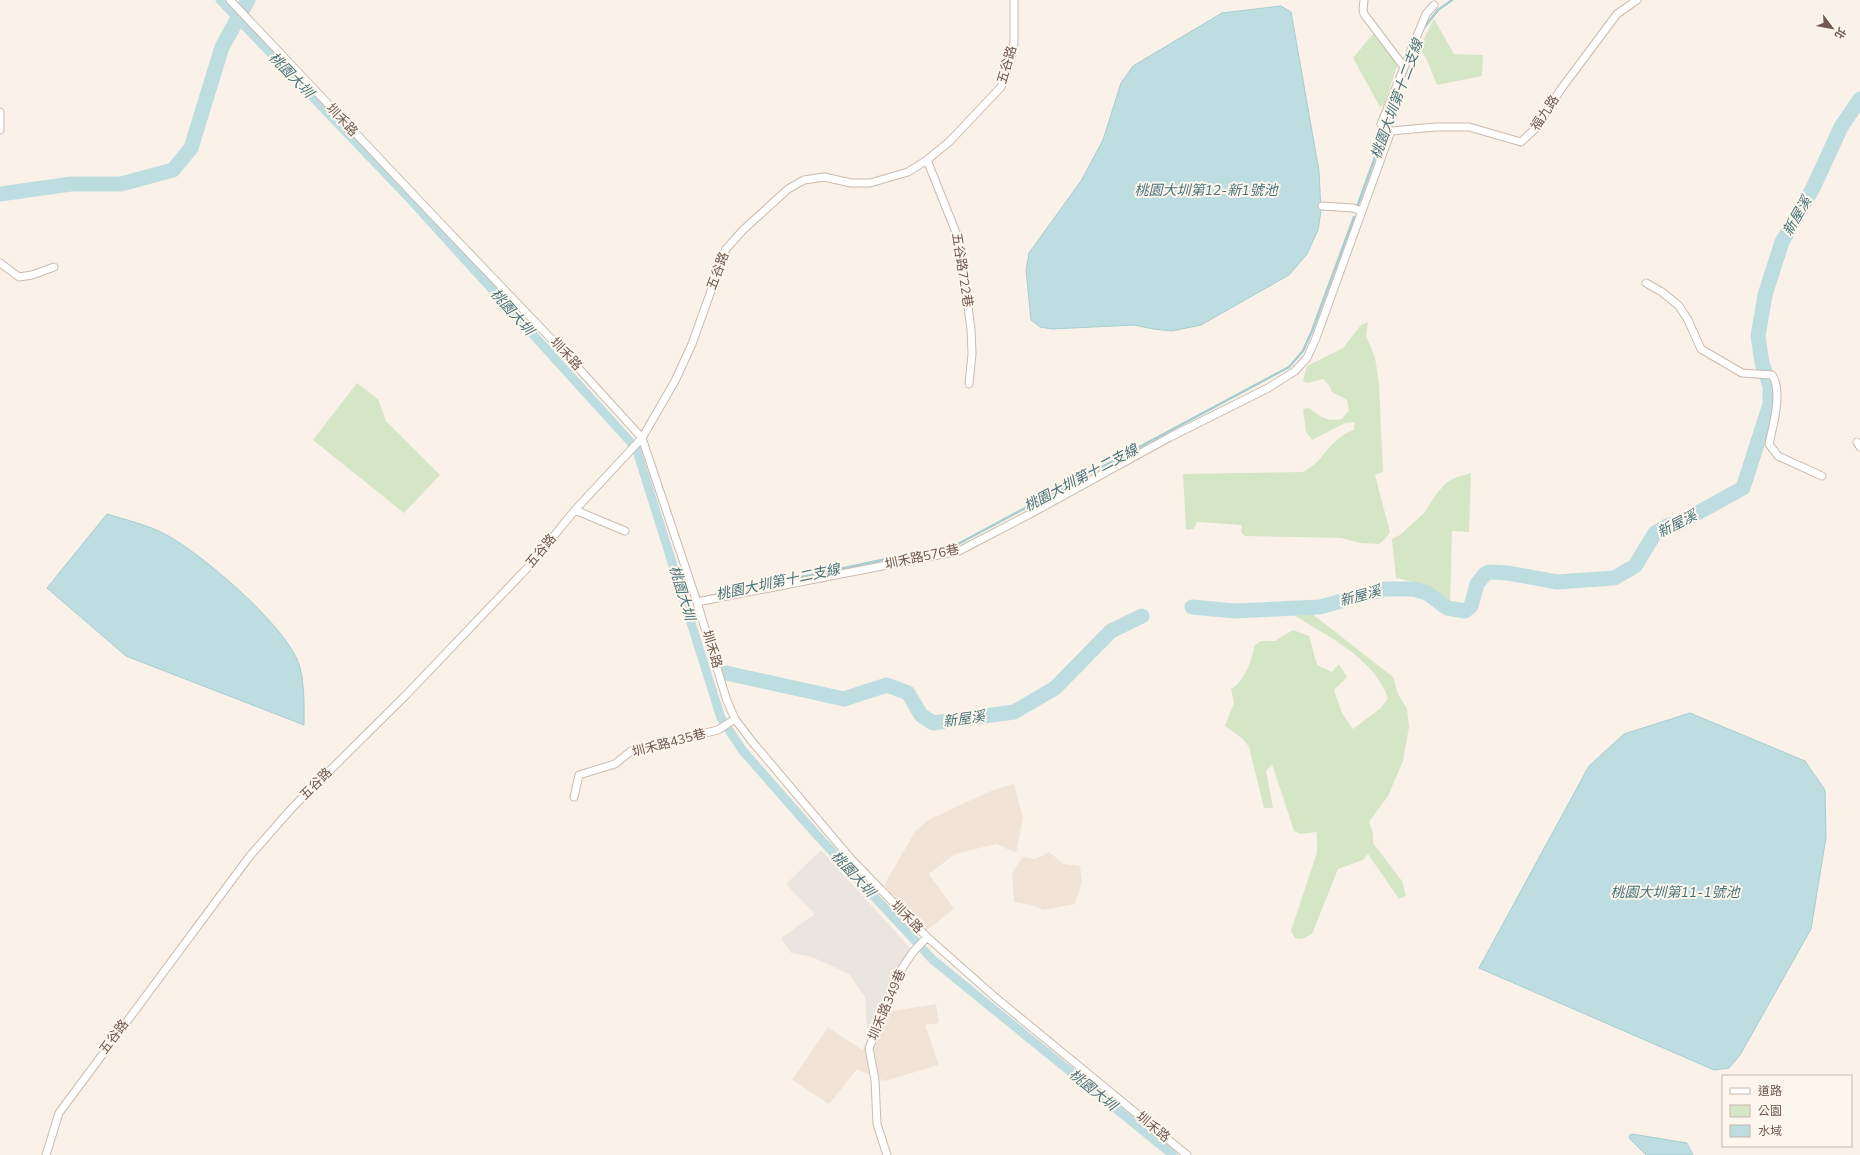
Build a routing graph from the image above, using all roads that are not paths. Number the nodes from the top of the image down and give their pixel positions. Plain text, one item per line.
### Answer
1 (1014, 0) edge
2 (1364, 0) edge
3 (1637, 0) edge
4 (232, 2) edge
5 (1434, 5) dead end
6 (1404, 67) junction
7 (0, 112) edge
8 (0, 130) edge
9 (1391, 131) junction
10 (927, 160) junction
11 (1322, 206) dead end
12 (1362, 211) junction
13 (0, 263) edge
14 (54, 267) dead end
15 (1646, 283) dead end
16 (969, 384) dead end
17 (642, 438) junction
18 (1822, 476) dead end
19 (575, 510) junction
20 (625, 531) dead end
21 (697, 602) junction
22 (734, 721) junction
23 (574, 796) dead end
24 (926, 939) junction
25 (46, 1155) edge
26 (887, 1155) edge
27 (1187, 1155) edge

1 - 10 street, 五谷路
2 - 6 street
3 - 9 street, 福九路
4 - 17 street, 圳禾路
5 - 6 street
6 - 9 street
7 - 8 street
9 - 12 street, 圳禾路576巷
10 - 16 street, 五谷路722巷
10 - 17 street, 五谷路
11 - 12 street
12 - 21 street, 圳禾路576巷
13 - 14 street
15 - 18 street
17 - 19 street, 五谷路
17 - 21 street, 圳禾路
19 - 20 street
19 - 25 street, 五谷路
21 - 22 street, 圳禾路
22 - 23 street, 圳禾路435巷
22 - 24 street, 圳禾路
24 - 26 street, 圳禾路349巷
24 - 27 street, 圳禾路

